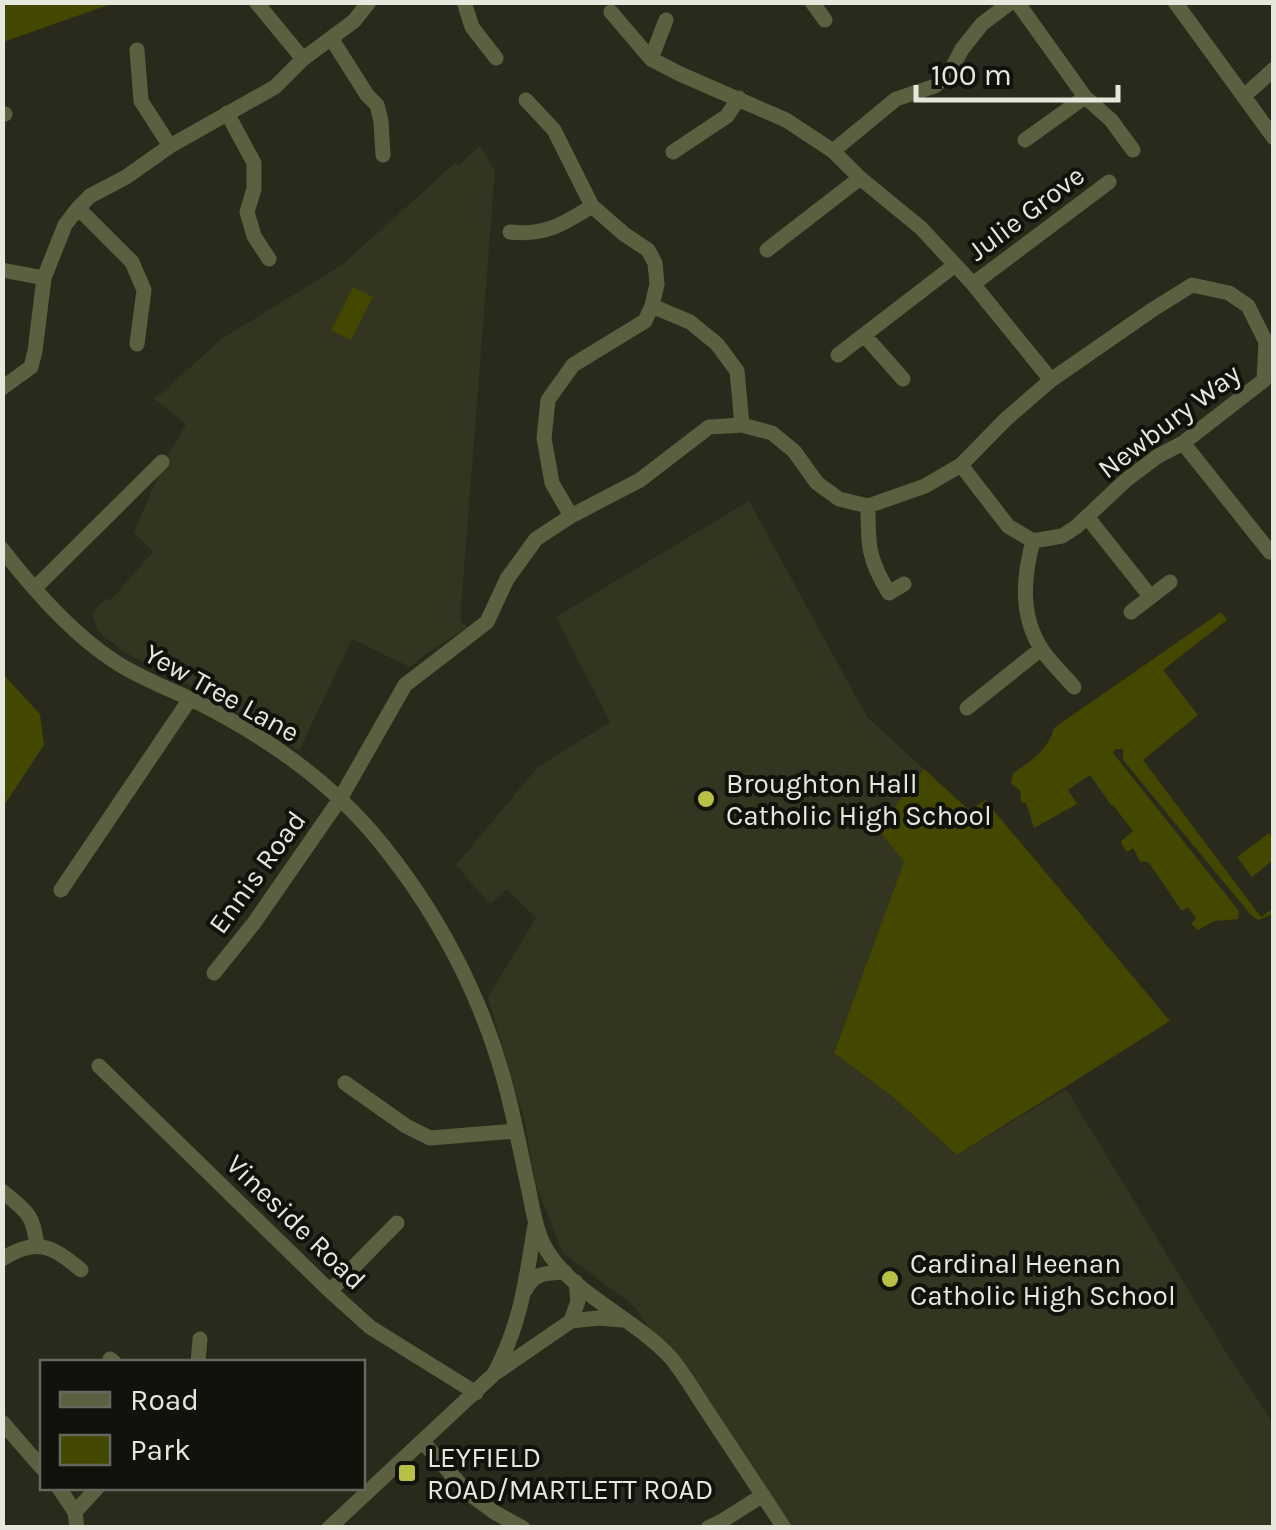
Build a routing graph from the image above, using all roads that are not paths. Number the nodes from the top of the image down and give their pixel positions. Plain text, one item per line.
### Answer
1 (256, 2) edge
2 (369, 2) edge
3 (464, 2) edge
4 (812, 2) edge
5 (1014, 2) edge
6 (1174, 2) edge
7 (611, 12) dead end
8 (666, 20) dead end
9 (824, 20) dead end
10 (332, 38) junction
11 (137, 50) dead end
12 (496, 58) dead end
13 (303, 59) junction
14 (651, 59) junction
15 (1274, 70) edge
16 (1244, 96) junction
17 (739, 98) junction
18 (1085, 98) junction
19 (526, 100) dead end
20 (228, 114) junction
21 (1274, 138) edge
22 (1024, 140) dead end
23 (170, 146) junction
24 (833, 150) junction
25 (1133, 150) dead end
26 (673, 152) dead end
27 (383, 155) dead end
28 (860, 178) junction
29 (1109, 182) dead end
30 (592, 206) junction
31 (78, 208) junction
32 (510, 232) dead end
33 (766, 250) dead end
34 (269, 259) dead end
35 (955, 265) junction
36 (2, 270) edge
37 (44, 278) junction
38 (973, 284) junction
39 (652, 306) junction
40 (865, 336) junction
41 (137, 344) dead end
42 (838, 356) dead end
43 (903, 379) dead end
44 (1051, 380) junction
45 (1269, 381) edge
46 (2, 388) edge
47 (742, 425) junction
48 (1183, 443) junction
49 (162, 462) dead end
50 (961, 465) junction
51 (868, 506) junction
52 (571, 516) junction
53 (1088, 518) junction
54 (1034, 541) junction
55 (2, 549) edge
56 (1274, 550) edge
57 (1170, 582) dead end
58 (904, 584) dead end
59 (35, 588) junction
60 (1150, 596) junction
61 (1131, 612) dead end
62 (1041, 649) junction
63 (1074, 687) dead end
64 (190, 699) junction
65 (967, 708) dead end
66 (340, 800) junction
67 (60, 890) dead end
68 (214, 973) dead end
69 (99, 1066) dead end
70 (345, 1083) dead end
71 (516, 1131) junction
72 (2, 1192) edge
73 (536, 1221) junction
74 (396, 1223) dead end
75 (36, 1246) junction
76 (2, 1258) edge
77 (81, 1270) dead end
78 (570, 1277) junction
79 (526, 1291) junction
80 (330, 1292) junction
81 (626, 1320) junction
82 (571, 1321) junction
83 (515, 1326) junction
84 (546, 1338) junction
85 (200, 1339) dead end
86 (198, 1360) edge
87 (494, 1374) junction
88 (476, 1393) junction
89 (2, 1422) edge
90 (422, 1441) junction
91 (40, 1466) edge
92 (60, 1490) edge
93 (96, 1490) edge
94 (763, 1495) junction
95 (76, 1520) edge
96 (329, 1528) edge
97 (523, 1528) edge
98 (708, 1528) edge
99 (784, 1528) edge

1 - 13 street
2 - 10 street
3 - 12 street
4 - 9 street
5 - 18 street
5 - 24 street
6 - 16 street
7 - 14 street
8 - 14 street
10 - 13 street
10 - 27 street
11 - 23 street
13 - 20 street
14 - 17 street
15 - 16 street
16 - 21 street
17 - 24 street
17 - 26 street
18 - 22 street
18 - 25 street
19 - 30 street
20 - 23 street
20 - 34 street
23 - 31 street
24 - 28 street
28 - 33 street
28 - 35 street
29 - 38 street, Julie Grove
30 - 32 street
30 - 39 street
31 - 37 street
31 - 41 street
35 - 38 street
35 - 40 street
36 - 37 street
37 - 46 street
38 - 44 street
39 - 47 street
39 - 52 street
40 - 42 street
40 - 43 street
44 - 45 street, Newbury Way
44 - 50 street
45 - 48 street, Newbury Way
47 - 51 street
47 - 52 street, Ennis Road
48 - 53 street, Newbury Way
48 - 56 street
49 - 59 street
50 - 51 street
50 - 54 street
51 - 58 street
52 - 66 street, Ennis Road
53 - 54 street, Newbury Way
53 - 60 street
54 - 62 street
55 - 59 street, Yew Tree Lane
57 - 60 street
59 - 64 street, Yew Tree Lane
60 - 61 street
62 - 63 street
62 - 65 street
64 - 66 street, Yew Tree Lane
64 - 67 street
66 - 68 street, Ennis Road
66 - 71 street, Yew Tree Lane
69 - 80 street, Vineside Road
70 - 71 street
71 - 73 street, Yew Tree Lane
72 - 75 street
73 - 78 street
73 - 79 street
74 - 80 street
75 - 76 street
75 - 77 street
78 - 79 street
78 - 81 street
78 - 82 street
79 - 83 street
80 - 88 street, Vineside Road
81 - 82 street
81 - 94 street
82 - 84 street
83 - 84 street
83 - 87 street
84 - 87 street
85 - 86 street
87 - 88 street
88 - 90 street
89 - 91 street
90 - 96 street
90 - 97 street
92 - 95 street
93 - 95 street
94 - 98 street
94 - 99 street

